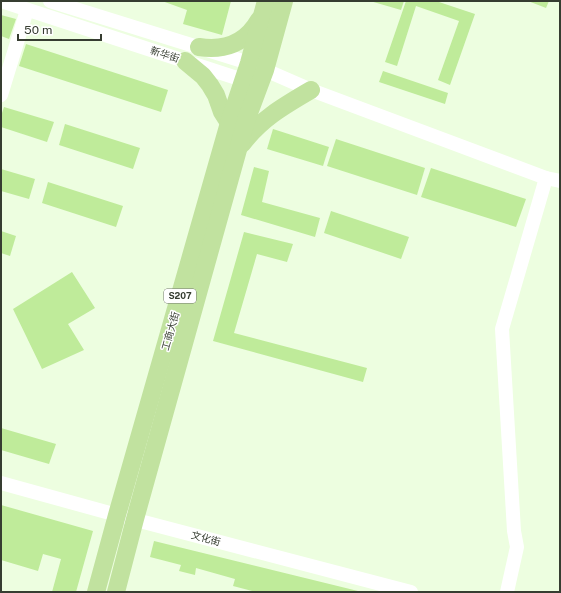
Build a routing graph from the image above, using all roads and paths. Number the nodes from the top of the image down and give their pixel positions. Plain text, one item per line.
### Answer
1 (1, 1) edge
2 (50, 1) edge
3 (284, 1) edge
4 (264, 8) edge
5 (27, 10) junction
6 (199, 47) junction
7 (185, 61) junction
8 (254, 75) junction
9 (311, 90) junction
10 (1, 95) edge
11 (229, 123) junction
12 (238, 150) junction
13 (546, 178) junction
14 (560, 181) edge
15 (1, 483) edge
16 (117, 515) junction
17 (135, 519) junction
18 (96, 592) edge
19 (116, 592) edge
20 (411, 592) edge
21 (506, 592) edge

1 - 5 street, 新华街
2 - 6 street, 新华街
3 - 8 main road, 工商大街 / S207
4 - 6 main road
4 - 8 main road, 工商大街 / S207
5 - 7 street, 新华街
5 - 10 street
6 - 8 street, 新华街
7 - 8 street, 新华街
7 - 11 main road
8 - 9 street
8 - 11 main road, 工商大街 / S207
8 - 12 main road, 工商大街 / S207
9 - 12 main road
9 - 13 street
11 - 16 main road, 工商大街 / S207
12 - 17 main road, 工商大街 / S207
13 - 14 street
13 - 21 street
15 - 16 street, 文化街
16 - 17 street, 文化街
16 - 18 main road, 工商大街 / S207
17 - 19 main road, 工商大街 / S207
17 - 20 street, 文化街

